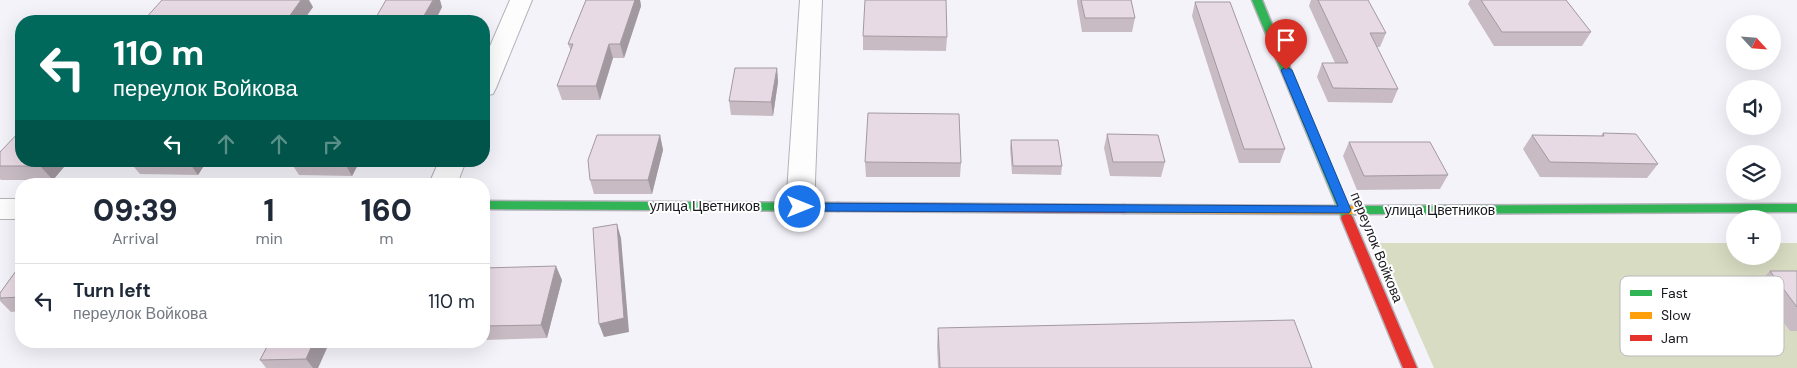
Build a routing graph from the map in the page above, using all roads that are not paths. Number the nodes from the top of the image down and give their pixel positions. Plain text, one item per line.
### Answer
1 (521, 0) edge
2 (812, 0) edge
3 (1257, 0) edge
4 (490, 74) edge
5 (490, 205) edge
6 (800, 207) junction
7 (1797, 208) edge
8 (0, 209) edge
9 (15, 209) edge
10 (1345, 210) junction
11 (1410, 368) edge

1 - 4 street
2 - 6 street
3 - 10 street, переулок Войкова
5 - 6 street, улица Цветников
6 - 10 street, улица Цветников
7 - 10 street, улица Цветников
8 - 9 street
10 - 11 street, переулок Войкова

